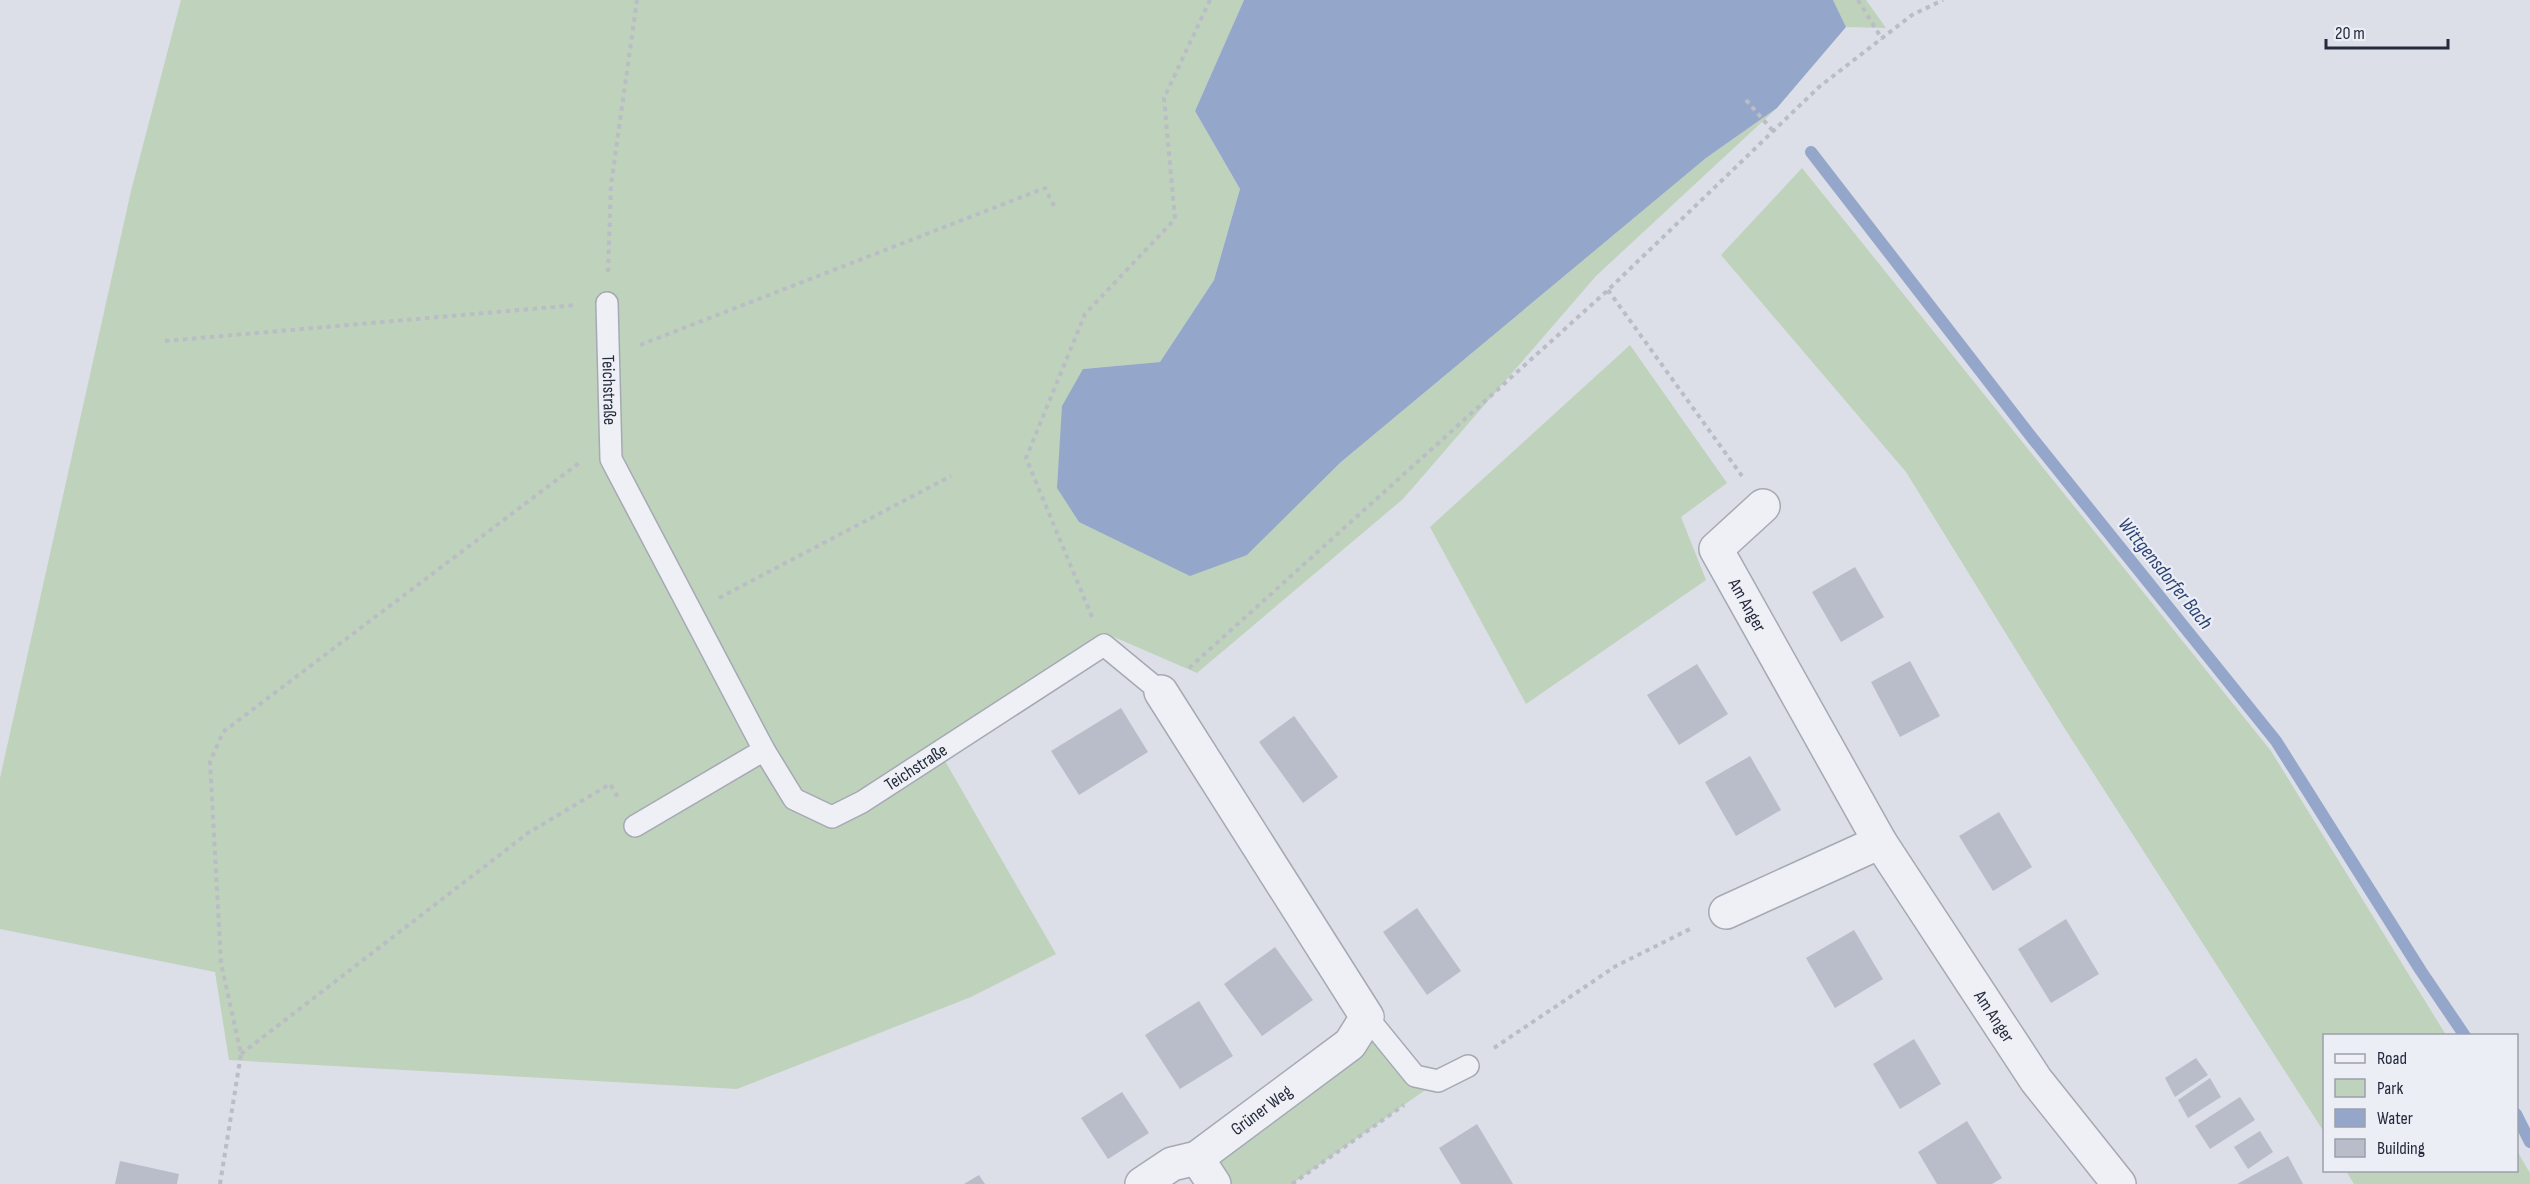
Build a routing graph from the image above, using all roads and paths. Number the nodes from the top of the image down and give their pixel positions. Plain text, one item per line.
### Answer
1 (637, 0) edge
2 (1210, 0) edge
3 (1858, 0) edge
4 (1943, 0) edge
5 (1882, 39) junction
6 (1746, 100) dead end
7 (1773, 131) junction
8 (1054, 206) dead end
9 (1608, 290) junction
10 (607, 303) junction
11 (165, 341) dead end
12 (609, 357) junction
13 (611, 439) junction
14 (951, 476) dead end
15 (1763, 506) joint
16 (692, 612) junction
17 (1104, 645) junction
18 (1161, 693) junction
19 (764, 750) junction
20 (634, 826) joint
21 (1880, 842) junction
22 (1726, 912) joint
23 (1367, 1017) junction
24 (241, 1054) junction
25 (1468, 1066) joint
26 (1438, 1081) junction
27 (1205, 1171) edge
28 (220, 1184) edge
29 (1142, 1184) edge
30 (1292, 1184) edge
31 (2119, 1184) edge

1 - 10 path
2 - 17 path
3 - 5 path
4 - 5 path
5 - 7 path
6 - 7 path
7 - 9 path
8 - 12 path
9 - 15 path
9 - 18 path
10 - 11 path
10 - 12 lane, Teichstraße
12 - 13 lane, Teichstraße
13 - 16 lane, Teichstraße
13 - 24 path
14 - 16 path
15 - 21 street, Am Anger
16 - 19 lane, Teichstraße
17 - 18 lane
17 - 19 lane, Teichstraße
18 - 23 street
19 - 20 lane
20 - 24 path
21 - 22 street
21 - 31 street, Am Anger
22 - 25 path
23 - 26 lane
23 - 27 street, Grüner Weg
24 - 28 path
25 - 26 lane
26 - 30 path
27 - 29 street, Grüner Weg

